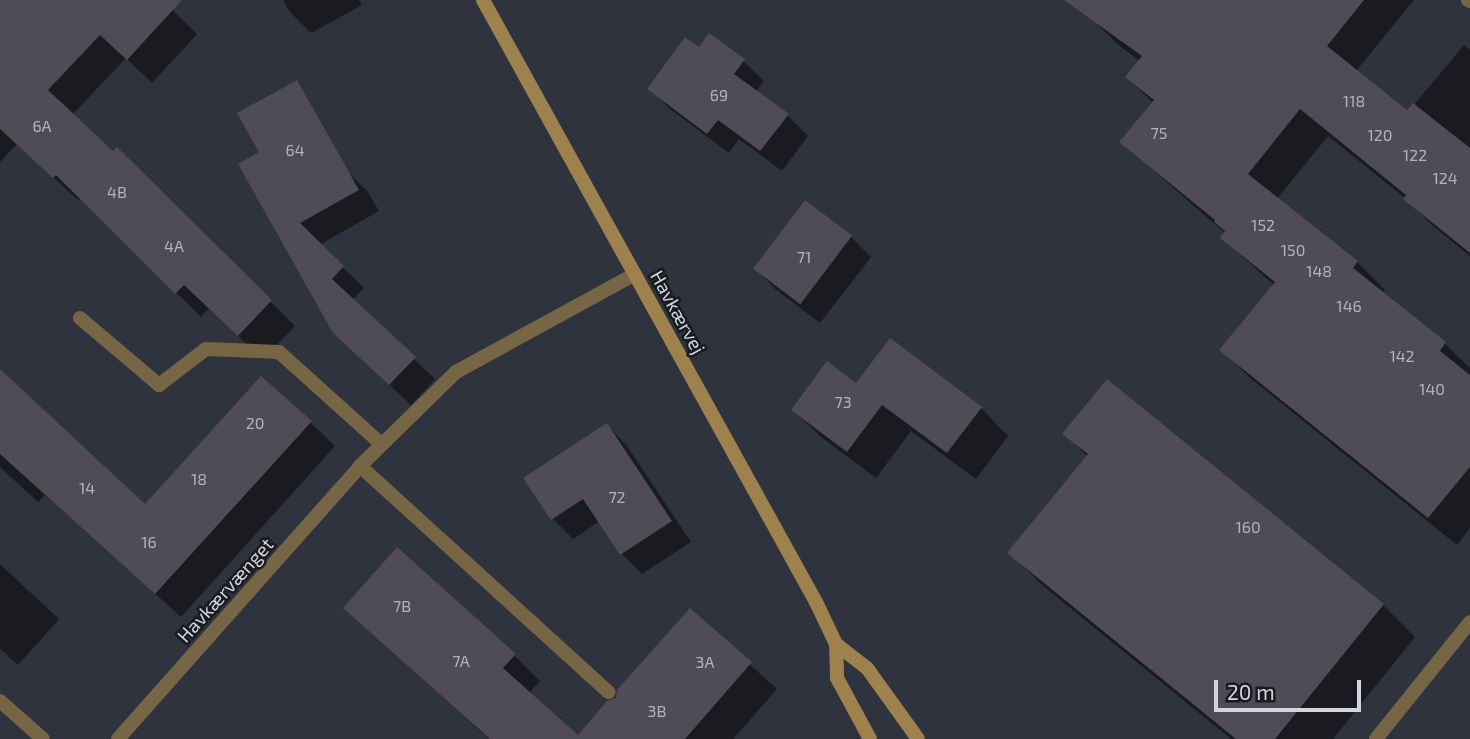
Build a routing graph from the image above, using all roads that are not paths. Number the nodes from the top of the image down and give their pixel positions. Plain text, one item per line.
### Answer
1 (483, 0) edge
2 (635, 274) junction
3 (80, 318) dead end
4 (381, 444) junction
5 (360, 466) junction
6 (1470, 622) edge
7 (836, 645) junction
8 (608, 692) dead end
9 (0, 701) edge
10 (43, 739) edge
11 (118, 739) edge
12 (870, 739) edge
13 (918, 739) edge
14 (1376, 739) edge

1 - 2 street, Havkærvej
2 - 4 street, Havkærvænget
2 - 7 street, Havkærvej
3 - 4 street
4 - 5 street, Havkærvænget
5 - 8 street
5 - 11 street, Havkærvænget
6 - 14 street
7 - 12 street, Havkærvej
7 - 13 street, Havkærvej
9 - 10 street

